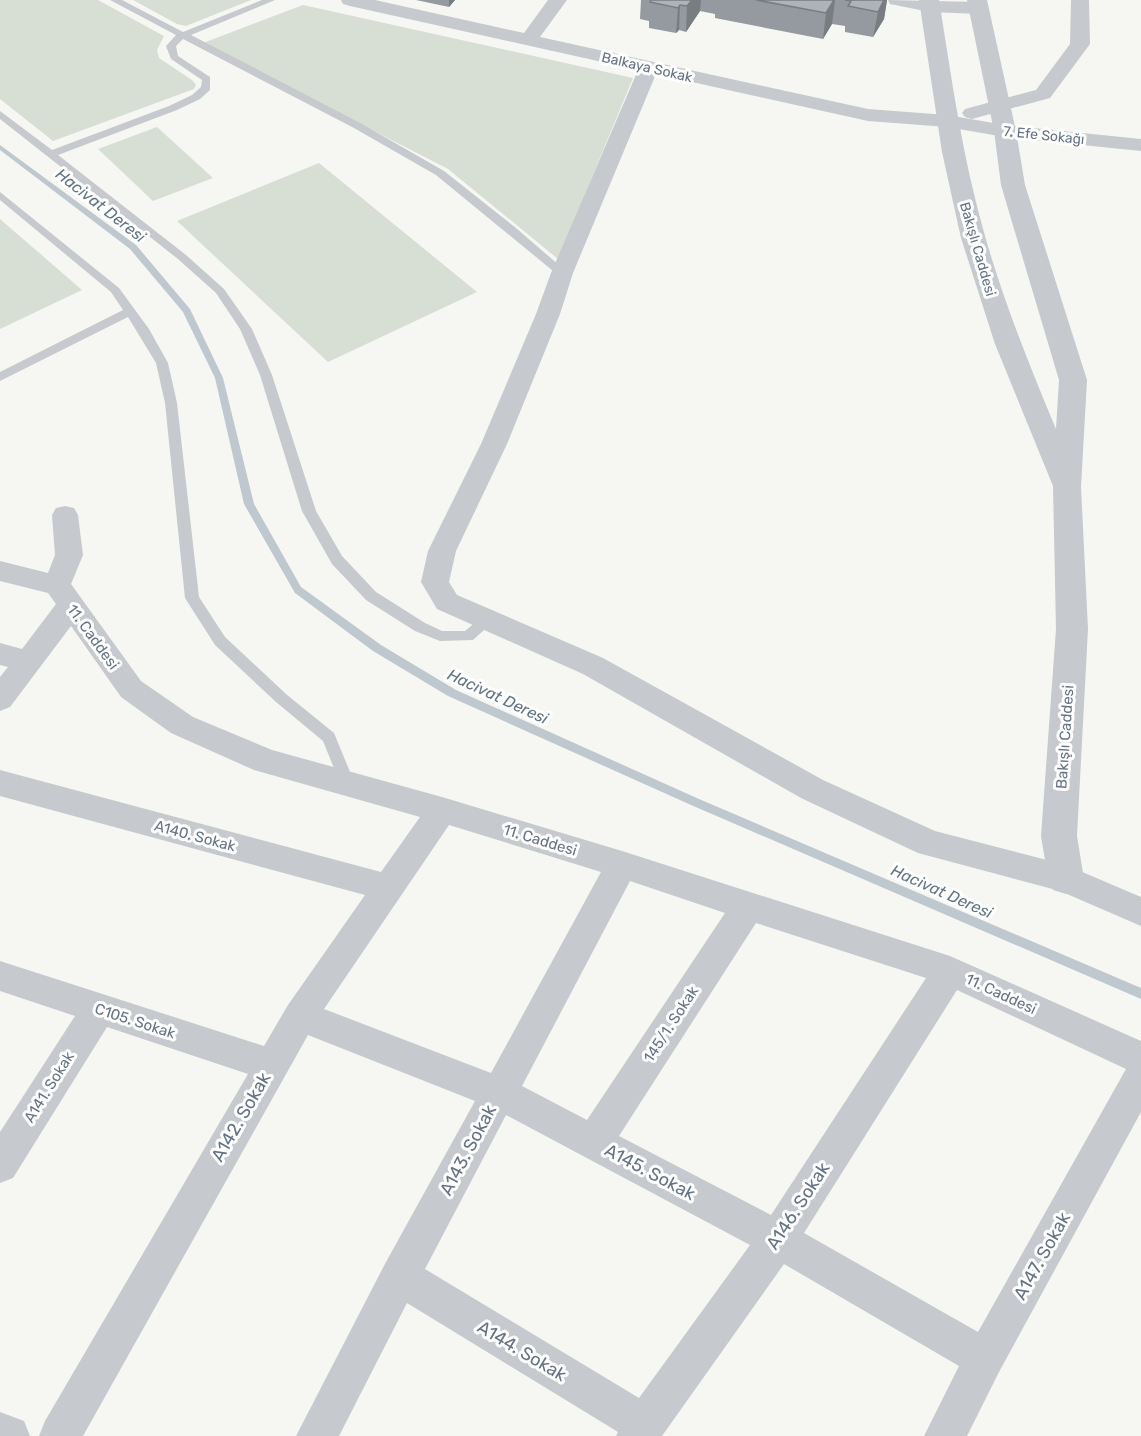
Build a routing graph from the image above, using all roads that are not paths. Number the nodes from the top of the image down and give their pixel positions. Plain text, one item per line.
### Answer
1 (115, 0) edge
2 (270, 0) edge
3 (350, 0) edge
4 (558, 0) edge
5 (897, 0) edge
6 (1080, 0) edge
7 (929, 3) edge
8 (978, 4) edge
9 (181, 36) junction
10 (528, 40) junction
11 (649, 68) junction
12 (1000, 104) junction
13 (0, 114) edge
14 (947, 121) junction
15 (1005, 131) junction
16 (1141, 145) edge
17 (51, 154) junction
18 (0, 195) edge
19 (562, 273) junction
20 (130, 311) junction
21 (0, 377) edge
22 (1066, 487) junction
23 (65, 515) dead end
24 (0, 571) edge
25 (64, 596) junction
26 (488, 620) junction
27 (14, 658) edge
28 (0, 699) edge
29 (0, 783) edge
30 (347, 784) junction
31 (442, 810) junction
32 (622, 865) junction
33 (1066, 879) junction
34 (390, 888) junction
35 (749, 905) junction
36 (1141, 912) edge
37 (950, 971) junction
38 (0, 976) edge
39 (99, 1009) junction
40 (300, 1016) junction
41 (1141, 1058) edge
42 (271, 1065) junction
43 (1141, 1077) edge
44 (499, 1093) junction
45 (594, 1142) junction
46 (0, 1165) edge
47 (778, 1239) junction
48 (400, 1276) junction
49 (985, 1358) junction
50 (640, 1431) edge
51 (0, 1433) edge
52 (9, 1436) edge
53 (60, 1436) edge
54 (317, 1436) edge
55 (945, 1436) edge

1 - 9 lane
2 - 9 lane
3 - 10 street, Balkaya Sokak
4 - 10 street
5 - 7 street
6 - 12 street
7 - 8 street
7 - 14 street, Bakışlı Caddesi
8 - 12 street, Bakışlı Caddesi
9 - 17 lane
9 - 19 lane
10 - 11 street, Balkaya Sokak
11 - 14 street, Balkaya Sokak
11 - 19 street
12 - 14 street
12 - 15 street, Bakışlı Caddesi
13 - 17 lane
14 - 15 street, 7. Efe Sokağı
14 - 22 street, Bakışlı Caddesi
15 - 16 street, 7. Efe Sokağı
15 - 22 street, Bakışlı Caddesi
17 - 26 lane
18 - 20 lane
19 - 26 street
20 - 21 lane
20 - 30 lane
22 - 33 street, Bakışlı Caddesi
23 - 25 street
24 - 25 street
25 - 27 street
25 - 30 street, 11. Caddesi
26 - 33 street
27 - 28 street
29 - 34 street, A140. Sokak
30 - 31 street, 11. Caddesi
31 - 32 street, 11. Caddesi
31 - 34 street, A142. Sokak
32 - 35 street, 11. Caddesi
32 - 44 street, A143. Sokak
33 - 36 street
34 - 40 street, A142. Sokak
35 - 37 street, 11. Caddesi
35 - 45 street, 145/1. Sokak
37 - 41 street, 11. Caddesi
37 - 47 street, A146. Sokak
38 - 39 street, C105. Sokak
39 - 42 street, C105. Sokak
39 - 46 street, A141. Sokak
40 - 42 street, A142. Sokak
40 - 44 street, A145. Sokak
42 - 53 street, A142. Sokak
43 - 49 street, A147. Sokak
44 - 45 street, A145. Sokak
44 - 48 street, A143. Sokak
45 - 47 street, A145. Sokak
47 - 49 street, A145. Sokak
47 - 50 street, A146. Sokak
48 - 50 street, A144. Sokak
48 - 54 street, A143. Sokak
49 - 55 street, A147. Sokak
51 - 52 street

